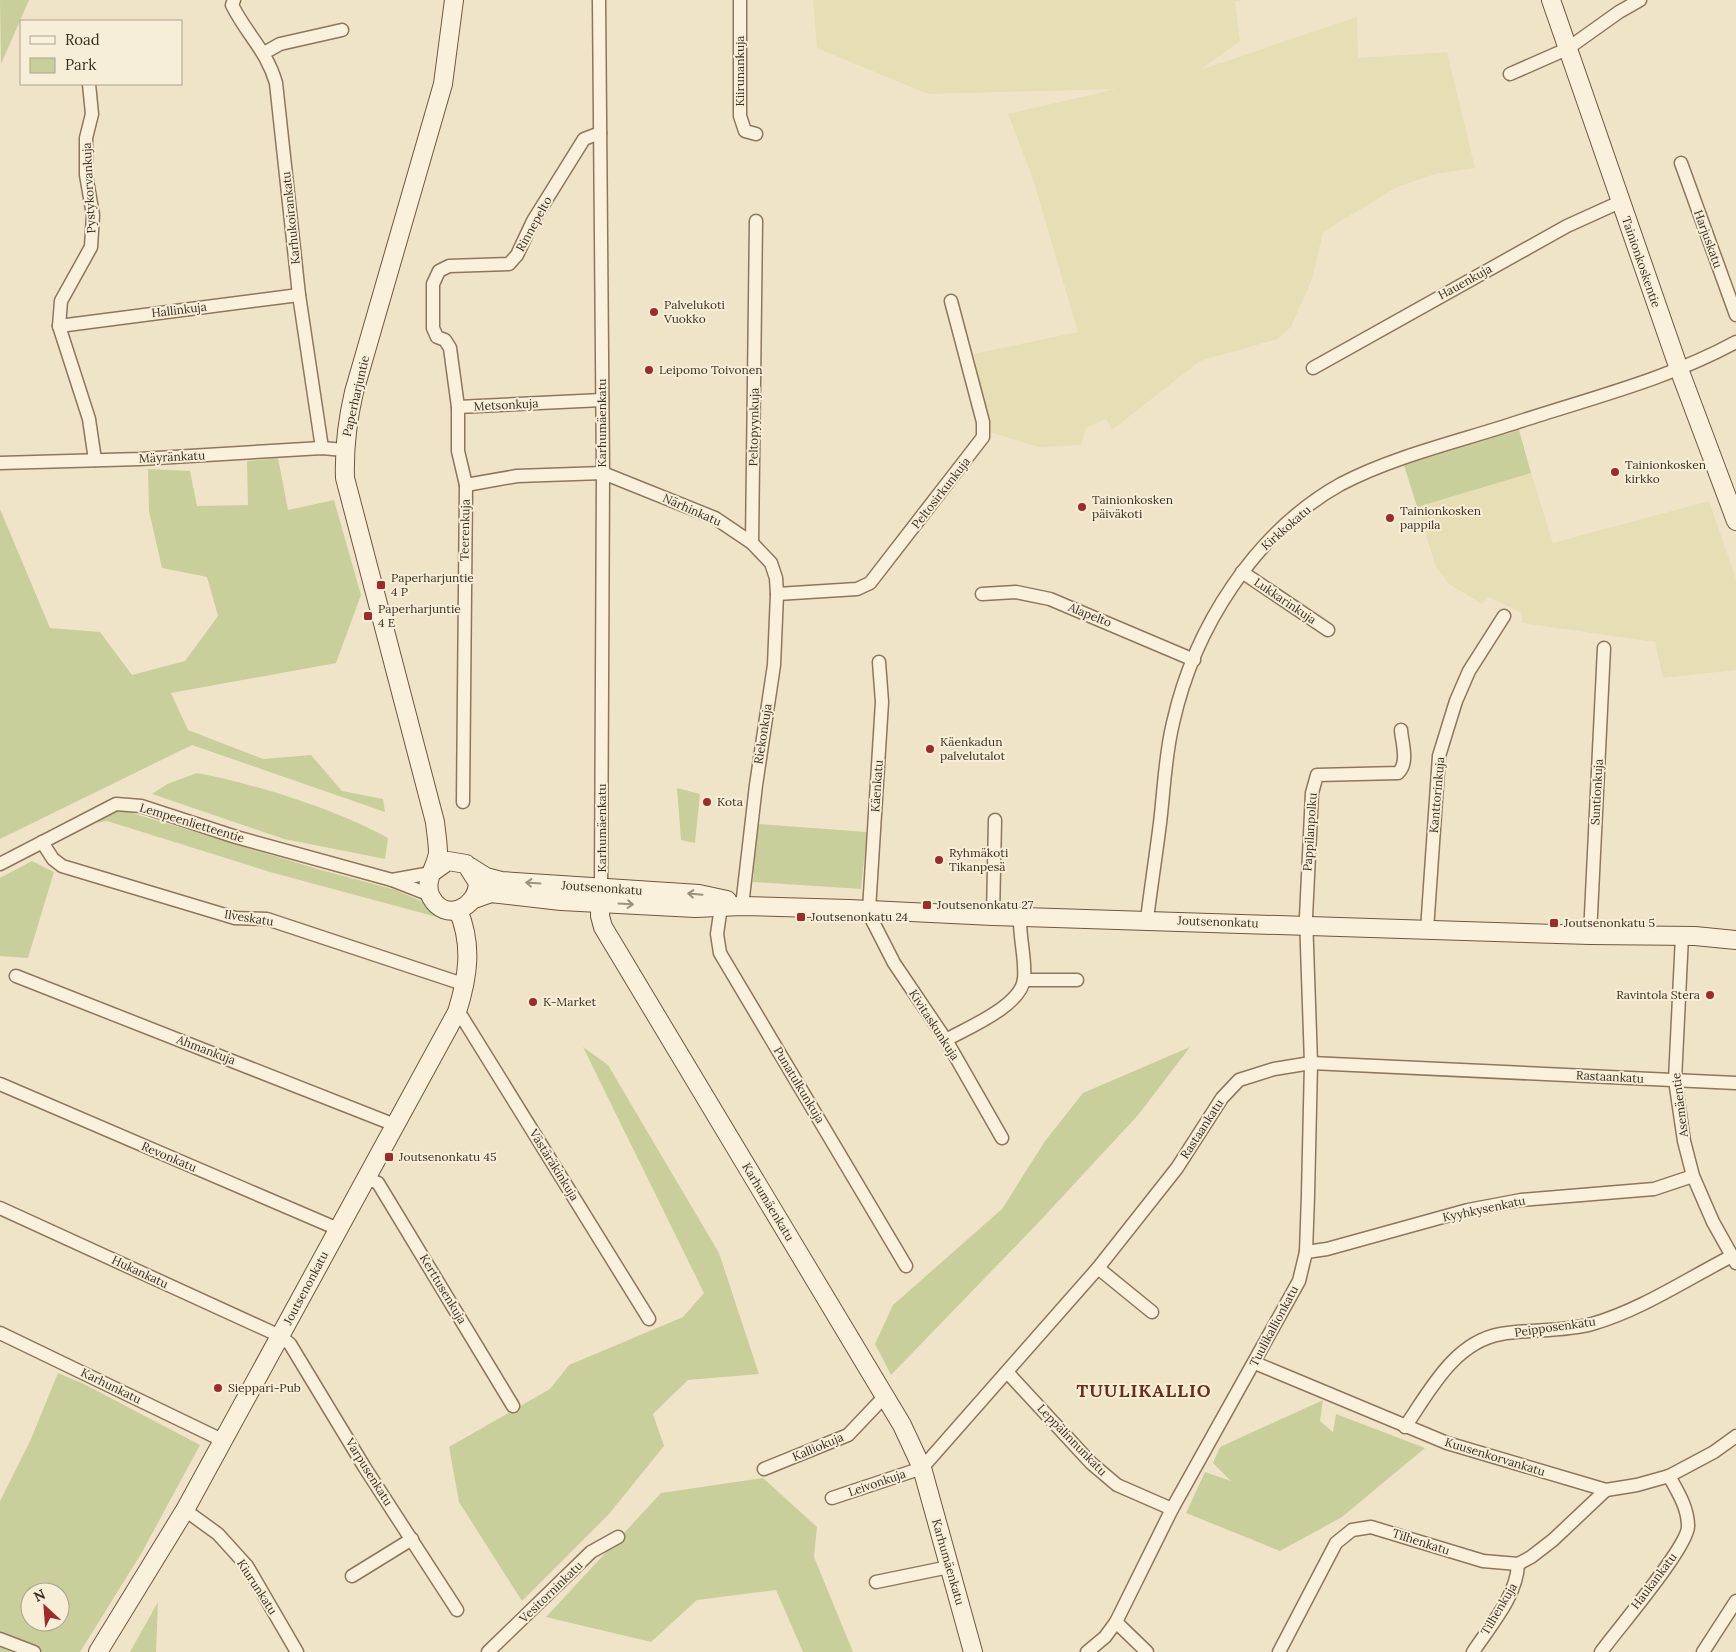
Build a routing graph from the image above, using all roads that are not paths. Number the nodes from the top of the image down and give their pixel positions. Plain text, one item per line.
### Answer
1 (234, 0) edge
2 (454, 0) edge
3 (599, 0) edge
4 (740, 0) edge
5 (1551, 0) edge
6 (1640, 0) edge
7 (342, 30) dead end
8 (1560, 52) junction
9 (264, 53) junction
10 (1510, 74) dead end
11 (88, 85) edge
12 (600, 133) junction
13 (756, 134) dead end
14 (1681, 163) dead end
15 (1620, 202) junction
16 (756, 221) dead end
17 (299, 295) junction
18 (951, 301) dead end
19 (1736, 315) edge
20 (59, 326) junction
21 (1736, 342) edge
22 (1313, 368) dead end
23 (1679, 369) junction
24 (602, 400) junction
25 (458, 407) junction
26 (322, 448) junction
27 (344, 450) junction
28 (95, 460) junction
29 (0, 463) edge
30 (603, 473) junction
31 (466, 485) junction
32 (1736, 520) edge
33 (752, 543) junction
34 (771, 563) joint
35 (1242, 572) junction
36 (777, 594) junction
37 (982, 594) dead end
38 (1504, 616) dead end
39 (1328, 630) dead end
40 (1604, 648) dead end
41 (1194, 660) junction
42 (879, 662) dead end
43 (1401, 730) dead end
44 (463, 802) dead end
45 (995, 820) dead end
46 (435, 822) junction
47 (42, 842) junction
48 (0, 864) edge
49 (466, 864) junction
50 (431, 873) junction
51 (392, 880) junction
52 (430, 895) junction
53 (601, 895) junction
54 (474, 899) junction
55 (722, 903) junction
56 (742, 906) junction
57 (458, 910) junction
58 (869, 910) junction
59 (993, 916) junction
60 (1020, 916) junction
61 (1147, 920) junction
62 (1306, 926) junction
63 (1426, 930) junction
64 (1590, 935) junction
65 (1688, 936) junction
66 (1736, 940) edge
67 (1736, 950) edge
68 (16, 976) dead end
69 (1024, 980) junction
70 (1077, 980) dead end
71 (466, 985) junction
72 (457, 1012) junction
73 (946, 1040) junction
74 (1311, 1063) junction
75 (1675, 1080) junction
76 (1736, 1083) edge
77 (0, 1084) edge
78 (396, 1125) junction
79 (1002, 1138) dead end
80 (1693, 1176) junction
81 (366, 1178) junction
82 (0, 1208) edge
83 (338, 1230) junction
84 (1306, 1252) junction
85 (1734, 1260) edge
86 (906, 1266) dead end
87 (1098, 1268) junction
88 (1152, 1312) dead end
89 (649, 1319) dead end
90 (0, 1333) edge
91 (280, 1336) junction
92 (1255, 1363) junction
93 (1007, 1372) junction
94 (886, 1396) junction
95 (513, 1406) dead end
96 (1405, 1427) junction
97 (1736, 1436) edge
98 (222, 1440) junction
99 (922, 1468) junction
100 (764, 1469) dead end
101 (1669, 1476) junction
102 (1606, 1490) junction
103 (832, 1498) dead end
104 (185, 1510) junction
105 (1172, 1510) junction
106 (618, 1537) dead end
107 (412, 1539) junction
108 (1518, 1564) junction
109 (949, 1567) junction
110 (352, 1576) dead end
111 (876, 1582) dead end
112 (1736, 1601) edge
113 (457, 1610) dead end
114 (1116, 1622) junction
115 (0, 1639) edge
116 (34, 1652) edge
117 (98, 1652) edge
118 (297, 1652) edge
119 (488, 1652) edge
120 (973, 1652) edge
121 (1087, 1652) edge
122 (1147, 1652) edge
123 (1279, 1652) edge
124 (1473, 1652) edge
125 (1600, 1652) edge
126 (1702, 1652) edge

1 - 9 street, Karhukoirankatu
2 - 27 main road, Paperharjuntie
3 - 12 street, Karhumäenkatu
4 - 13 street, Kiirunankuja
5 - 8 main road, Tainionkoskentie
6 - 8 street
7 - 9 street
8 - 10 street
8 - 15 main road, Tainionkoskentie
9 - 17 street, Karhukoirankatu
11 - 20 street, Pystykorvankuja
12 - 24 street, Karhumäenkatu
12 - 25 street, Rinnepelto
14 - 19 street, Harjuskatu
15 - 22 street, Hauenkuja
15 - 23 main road, Tainionkoskentie
16 - 33 street, Peltopyynkuja
17 - 20 street, Hallinkuja
17 - 26 street, Karhukoirankatu
18 - 36 street, Peltosirkunkuja
20 - 28 street, Pystykorvankuja
21 - 23 street
23 - 32 main road, Tainionkoskentie
23 - 35 street, Kirkkokatu
24 - 25 street, Metsonkuja
24 - 30 street, Karhumäenkatu
25 - 31 street, Metsonkuja
26 - 27 street, Mäyränkatu
26 - 28 street, Mäyränkatu
27 - 46 main road, Paperharjuntie
28 - 29 street, Mäyränkatu
30 - 31 street, Teerenkuja
30 - 33 street, Närhinkatu
30 - 53 street, Karhumäenkatu
31 - 44 street, Teerenkuja
33 - 34 street, Närhinkatu
34 - 36 street, Riekonkuja
35 - 39 street, Lukkarinkuja
35 - 41 street, Kirkkokatu
36 - 56 street, Riekonkuja
37 - 41 street, Alapelto
38 - 63 street, Kanttorinkuja
40 - 64 street, Suntionkuja
41 - 61 street, Kirkkokatu
42 - 58 street, Käenkatu
43 - 62 street, Pappilanpolku
45 - 59 street
46 - 49 main road, Paperharjuntie
46 - 50 main road, Paperharjuntie
47 - 48 street, Lempeenlietteentie
47 - 51 street, Lempeenlietteentie
47 - 71 street, Ilveskatu
49 - 50 main road
53 -> 49 main road, Joutsenonkatu
49 - 54 main road
50 - 51 street, Lempeenlietteentie
50 - 52 main road
51 - 52 street, Lempeenlietteentie
52 - 57 main road
53 - 54 main road, Joutsenonkatu
53 - 55 main road, Joutsenonkatu
53 - 94 main road, Karhumäenkatu
54 - 57 main road
55 - 56 main road, Joutsenonkatu
55 - 86 street, Punatulkunkuja
56 - 58 main road, Joutsenonkatu
57 - 71 main road, Joutsenonkatu
58 - 59 main road, Joutsenonkatu
58 - 73 street, Kivitaskunkuja
59 - 60 main road, Joutsenonkatu
60 - 61 main road, Joutsenonkatu
60 - 69 street
61 - 62 main road, Joutsenonkatu
62 - 63 main road, Joutsenonkatu
62 - 74 street, Tuulikallionkatu
63 - 64 main road, Joutsenonkatu
64 - 65 main road, Joutsenonkatu
65 - 66 main road, Joutsenonkatu
65 - 67 main road, Joutsenonkatu
65 - 75 street, Asemäentie
68 - 78 street, Ahmankuja
69 - 70 street
69 - 73 street
71 - 72 main road, Joutsenonkatu
72 - 78 main road, Joutsenonkatu
72 - 89 street, Västäräkinkuja
73 - 79 street, Kivitaskunkuja
74 - 75 street, Rastaankatu
74 - 84 street, Tuulikallionkatu
74 - 87 street, Rastaankatu
75 - 76 street, Rastaankatu
75 - 80 street, Asemäentie
77 - 83 street, Revonkatu
78 - 81 main road, Joutsenonkatu
80 - 84 street, Kyyhkysenkatu
80 - 85 street, Asemäentie
81 - 83 main road, Joutsenonkatu
81 - 95 street, Kerttusenkuja
82 - 91 street, Hukankatu
83 - 91 main road, Joutsenonkatu
84 - 92 street, Tuulikallionkatu
85 - 96 street, Peipposenkatu
87 - 88 street
87 - 93 street, Rastaankatu
90 - 98 street, Karhunkatu
91 - 98 main road, Joutsenonkatu
91 - 107 street, Varpusenkatu
92 - 96 street, Kuusenkorvankatu
92 - 105 street, Tuulikallionkatu
93 - 99 street, Rastaankatu
93 - 105 street, Leppälinnunkatu
94 - 99 main road, Karhumäenkatu
94 - 100 street, Kalliokuja
96 - 102 street, Kuusenkorvankatu
97 - 101 street, Kuusenkorvankatu
98 - 104 main road, Joutsenonkatu
99 - 103 street, Leivonkuja
99 - 109 main road, Karhumäenkatu
101 - 102 street, Kuusenkorvankatu
101 - 125 street, Haukankatu
102 - 108 street
104 - 117 main road, Joutsenonkatu
104 - 118 street, Kiurunkatu
105 - 114 street, Tuulikallionkatu
106 - 119 street, Vesitorninkatu
107 - 110 street
107 - 113 street, Varpusenkatu
108 - 123 street, Tilhenkatu
108 - 124 street, Tilhenkuja
109 - 111 street
109 - 120 main road, Karhumäenkatu
112 - 126 street
114 - 121 street, Tuulikallionkatu
114 - 122 street
115 - 116 street

